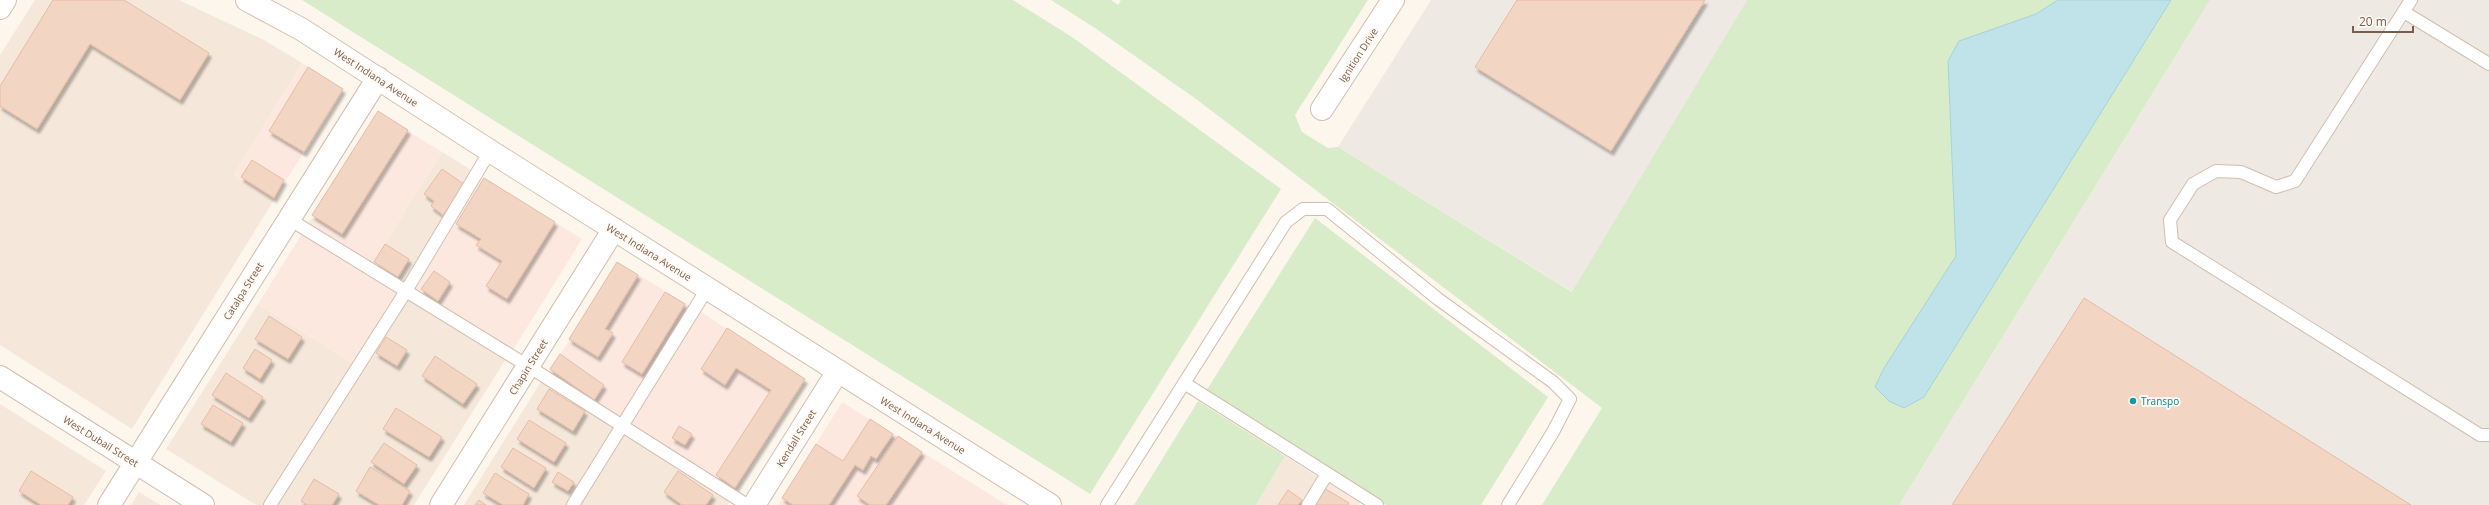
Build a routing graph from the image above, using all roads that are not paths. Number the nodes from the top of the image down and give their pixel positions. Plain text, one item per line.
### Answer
1 (5, 0) edge
2 (247, 0) edge
3 (1393, 0) edge
4 (2411, 0) edge
5 (0, 8) edge
6 (2404, 12) junction
7 (2489, 64) edge
8 (378, 78) junction
9 (1322, 109) dead end
10 (490, 151) junction
11 (289, 219) junction
12 (614, 229) junction
13 (707, 289) junction
14 (406, 291) junction
15 (528, 366) junction
16 (838, 371) junction
17 (0, 377) edge
18 (1184, 383) junction
19 (623, 425) junction
20 (2489, 435) edge
21 (136, 463) junction
22 (1327, 474) junction
23 (109, 505) edge
24 (203, 505) edge
25 (270, 505) edge
26 (441, 505) edge
27 (573, 505) edge
28 (747, 505) edge
29 (754, 505) edge
30 (1050, 505) edge
31 (1107, 505) edge
32 (1308, 505) edge
33 (1377, 505) edge
34 (1508, 505) edge

1 - 5 street
2 - 8 street, West Indiana Avenue
3 - 9 street, Ignition Drive
4 - 6 lane
6 - 7 lane
6 - 20 lane
8 - 10 street, West Indiana Avenue
8 - 11 street, Catalpa Street
10 - 12 street, West Indiana Avenue
10 - 14 lane
11 - 14 lane
11 - 21 street, Catalpa Street
12 - 13 street, West Indiana Avenue
12 - 15 street, Chapin Street
13 - 16 street, West Indiana Avenue
13 - 19 lane
14 - 15 lane
14 - 25 lane
15 - 19 lane
15 - 26 street, Chapin Street
16 - 29 street, Kendall Street
16 - 30 street, West Indiana Avenue
17 - 21 street, West Dubail Street
18 - 22 lane
18 - 31 lane
18 - 34 lane
19 - 27 lane
19 - 28 lane
21 - 23 street, Catalpa Street
21 - 24 street, West Dubail Street
22 - 32 lane
22 - 33 lane

